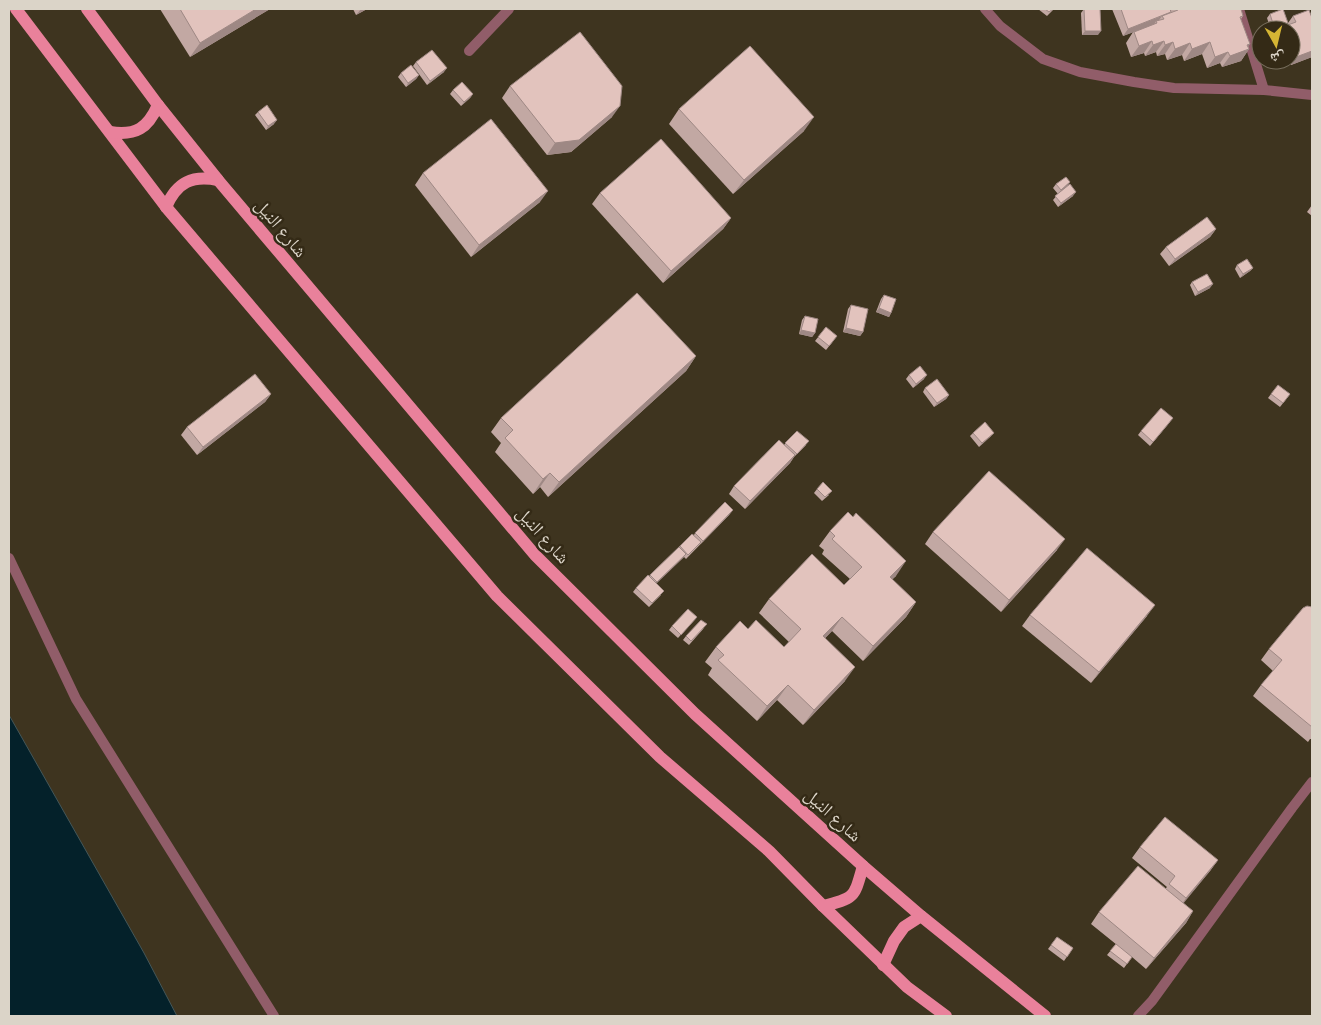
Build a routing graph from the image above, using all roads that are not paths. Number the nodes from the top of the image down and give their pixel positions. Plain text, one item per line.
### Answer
1 (16, 9) edge
2 (87, 9) edge
3 (509, 9) edge
4 (985, 9) edge
5 (1240, 9) edge
6 (469, 51) dead end
7 (1264, 90) junction
8 (1312, 95) edge
9 (158, 105) junction
10 (110, 132) junction
11 (218, 180) junction
12 (166, 206) junction
13 (9, 558) edge
14 (1312, 782) edge
15 (863, 866) junction
16 (823, 906) junction
17 (921, 916) junction
18 (883, 965) junction
19 (274, 1016) edge
20 (946, 1016) edge
21 (1045, 1016) edge
22 (1138, 1016) edge

1 - 10 main road
2 - 9 main road, شارع النيل
3 - 6 street
4 - 7 street
5 - 7 street
7 - 8 street
9 - 10 main road
9 - 11 main road, شارع النيل
10 - 12 main road
11 - 12 main road
11 - 15 main road, شارع النيل
12 - 16 main road
13 - 19 street
14 - 22 street
15 - 16 main road
15 - 17 main road, شارع النيل
16 - 18 main road
17 - 18 main road
17 - 21 main road, شارع النيل
18 - 20 main road

